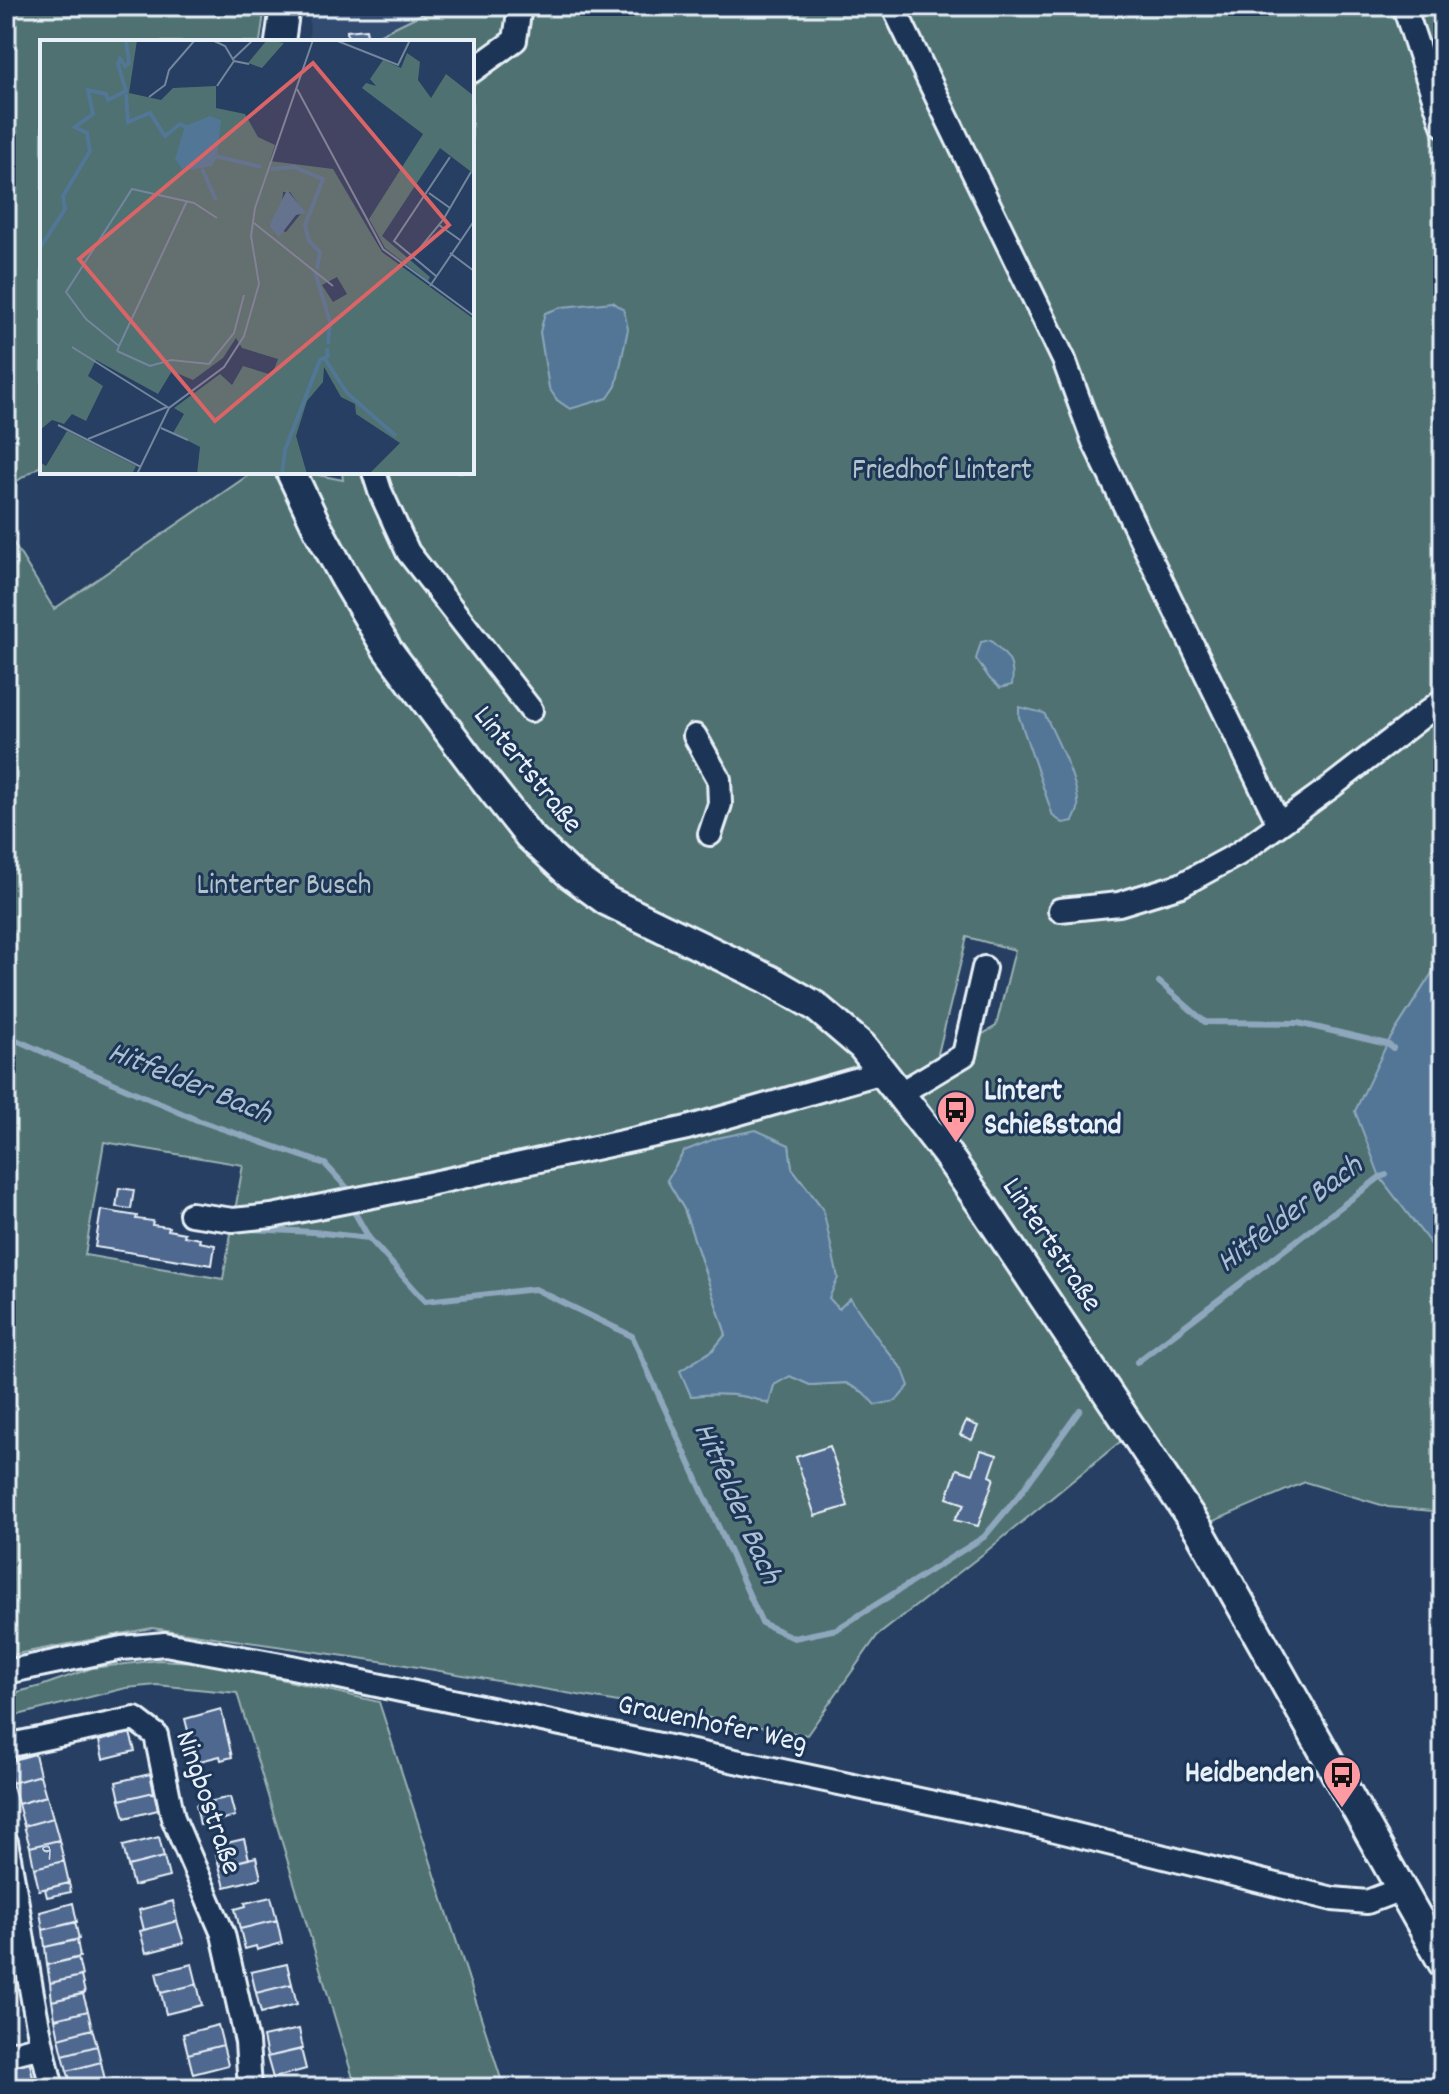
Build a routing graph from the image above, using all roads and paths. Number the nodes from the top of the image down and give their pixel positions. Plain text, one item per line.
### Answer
1 (285, 6) edge
2 (520, 6) edge
3 (893, 6) edge
4 (1404, 6) edge
5 (280, 40) edge
6 (474, 70) edge
7 (1443, 125) edge
8 (292, 474) edge
9 (375, 474) edge
10 (1443, 700) edge
11 (531, 710) dead end
12 (695, 736) dead end
13 (1279, 824) junction
14 (710, 834) dead end
15 (1060, 910) dead end
16 (984, 968) dead end
17 (891, 1083) junction
18 (191, 1214) dead end
19 (6, 1672) edge
20 (6, 1746) edge
21 (6, 1842) edge
22 (1401, 1889) junction
23 (1443, 1963) edge
24 (41, 2046) junction
25 (6, 2055) edge
26 (52, 2088) edge
27 (250, 2088) edge

1 - 5 main road
2 - 6 street
3 - 13 street
4 - 7 street
8 - 17 main road, Lintertstraße
9 - 11 street
10 - 13 street
12 - 14 street
13 - 15 street
16 - 17 street
17 - 18 street
17 - 22 main road, Lintertstraße
19 - 22 street, Grauenhofer Weg
20 - 27 street, Ningbostraße
21 - 24 street
22 - 23 main road, Lintertstraße
24 - 25 street
24 - 26 street

